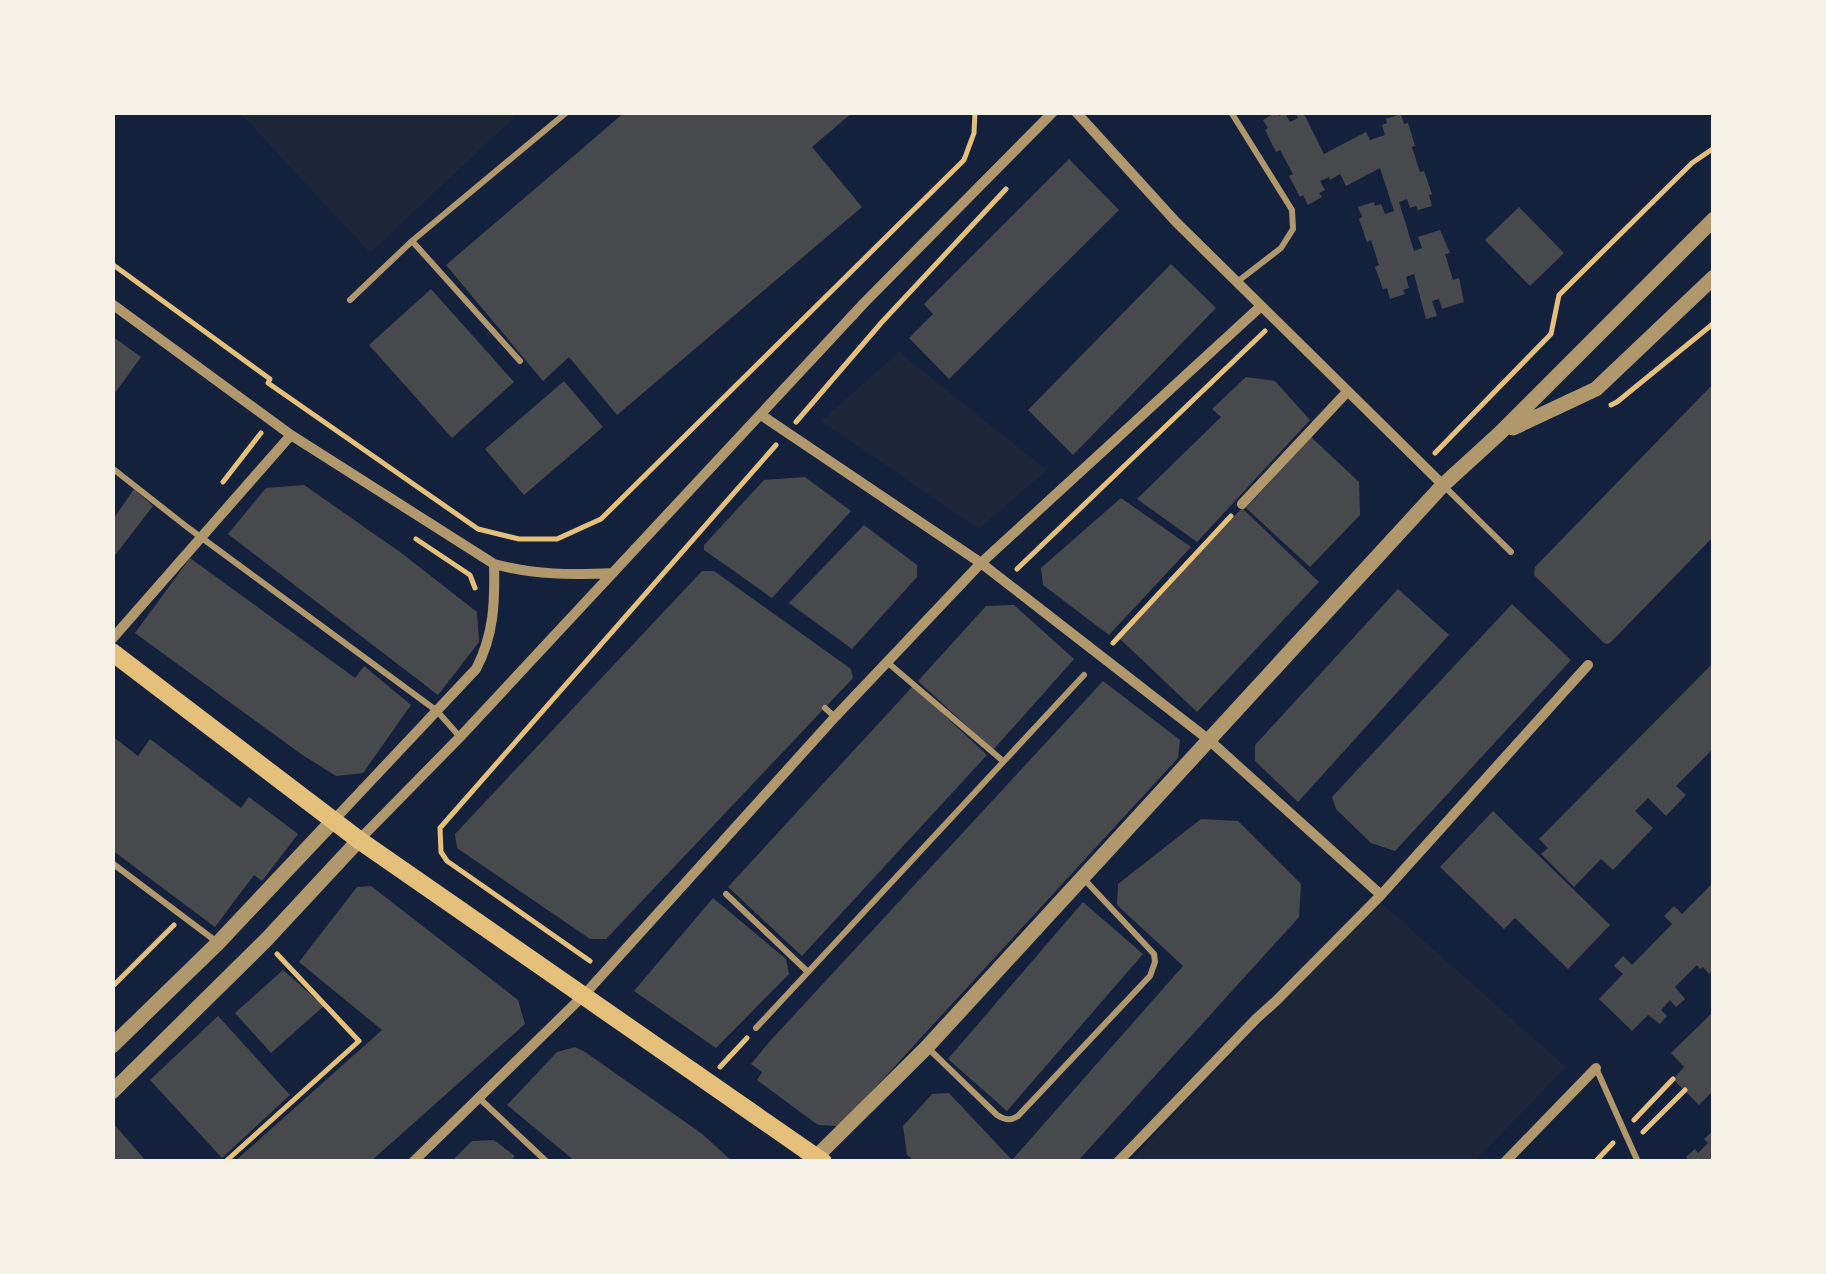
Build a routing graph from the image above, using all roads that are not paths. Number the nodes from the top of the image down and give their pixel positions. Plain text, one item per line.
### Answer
1 (566, 112) edge
2 (1053, 112) edge
3 (1076, 112) edge
4 (1232, 112) edge
5 (1714, 219) edge
6 (412, 241) junction
7 (1714, 276) edge
8 (1236, 282) junction
9 (350, 300) dead end
10 (112, 304) edge
11 (1260, 306) junction
12 (520, 360) dead end
13 (1347, 392) junction
14 (761, 415) junction
15 (1500, 434) junction
16 (291, 435) junction
17 (112, 468) edge
18 (1443, 485) junction
19 (1242, 504) road end
20 (201, 536) junction
21 (1511, 552) dead end
22 (982, 563) junction
23 (494, 564) junction
24 (613, 573) junction
25 (112, 638) edge
26 (112, 652) edge
27 (887, 662) junction
28 (1588, 666) dead end
29 (1084, 675) dead end
30 (825, 708) dead end
31 (437, 711) junction
32 (835, 717) junction
33 (460, 737) junction
34 (1209, 740) junction
35 (1003, 761) junction
36 (333, 821) junction
37 (358, 840) junction
38 (112, 863) edge
39 (1082, 878) junction
40 (726, 894) dead end
41 (1381, 895) junction
42 (218, 943) junction
43 (808, 972) junction
44 (584, 995) junction
45 (756, 1028) road end
46 (112, 1046) edge
47 (926, 1047) junction
48 (1596, 1068) joint
49 (112, 1092) edge
50 (479, 1098) junction
51 (817, 1160) edge
52 (413, 1162) edge
53 (547, 1162) edge
54 (1118, 1162) edge
55 (1505, 1162) edge
56 (1638, 1162) edge

1 - 6 lane
2 - 14 street
3 - 8 street
4 - 8 lane
5 - 15 street
6 - 9 lane
6 - 12 lane
7 - 15 street
8 - 11 street
10 - 16 street
11 - 13 street
11 - 22 street
13 - 18 street
13 - 19 street
14 - 22 street
14 - 24 street
15 - 18 street
16 - 20 street
16 - 23 street
17 - 20 lane
18 - 21 lane
18 - 34 street
20 - 25 street
20 - 31 lane
22 - 27 street
22 - 34 street
23 - 24 street
23 - 31 street
24 - 33 street
26 - 36 main road
27 - 32 street
27 - 35 lane
28 - 41 street
29 - 35 lane
30 - 32 lane
31 - 33 lane
31 - 36 street
32 - 44 street
33 - 37 street
34 - 39 street
34 - 41 street
35 - 43 lane
36 - 37 main road
36 - 42 street
37 - 44 main road
37 - 49 street
38 - 42 lane
39 - 47 street
39 - 47 lane
40 - 43 lane
41 - 54 street
42 - 46 street
43 - 45 lane
44 - 50 street
44 - 51 main road
47 - 51 street
48 - 55 street
48 - 56 lane
50 - 52 street
50 - 53 lane

